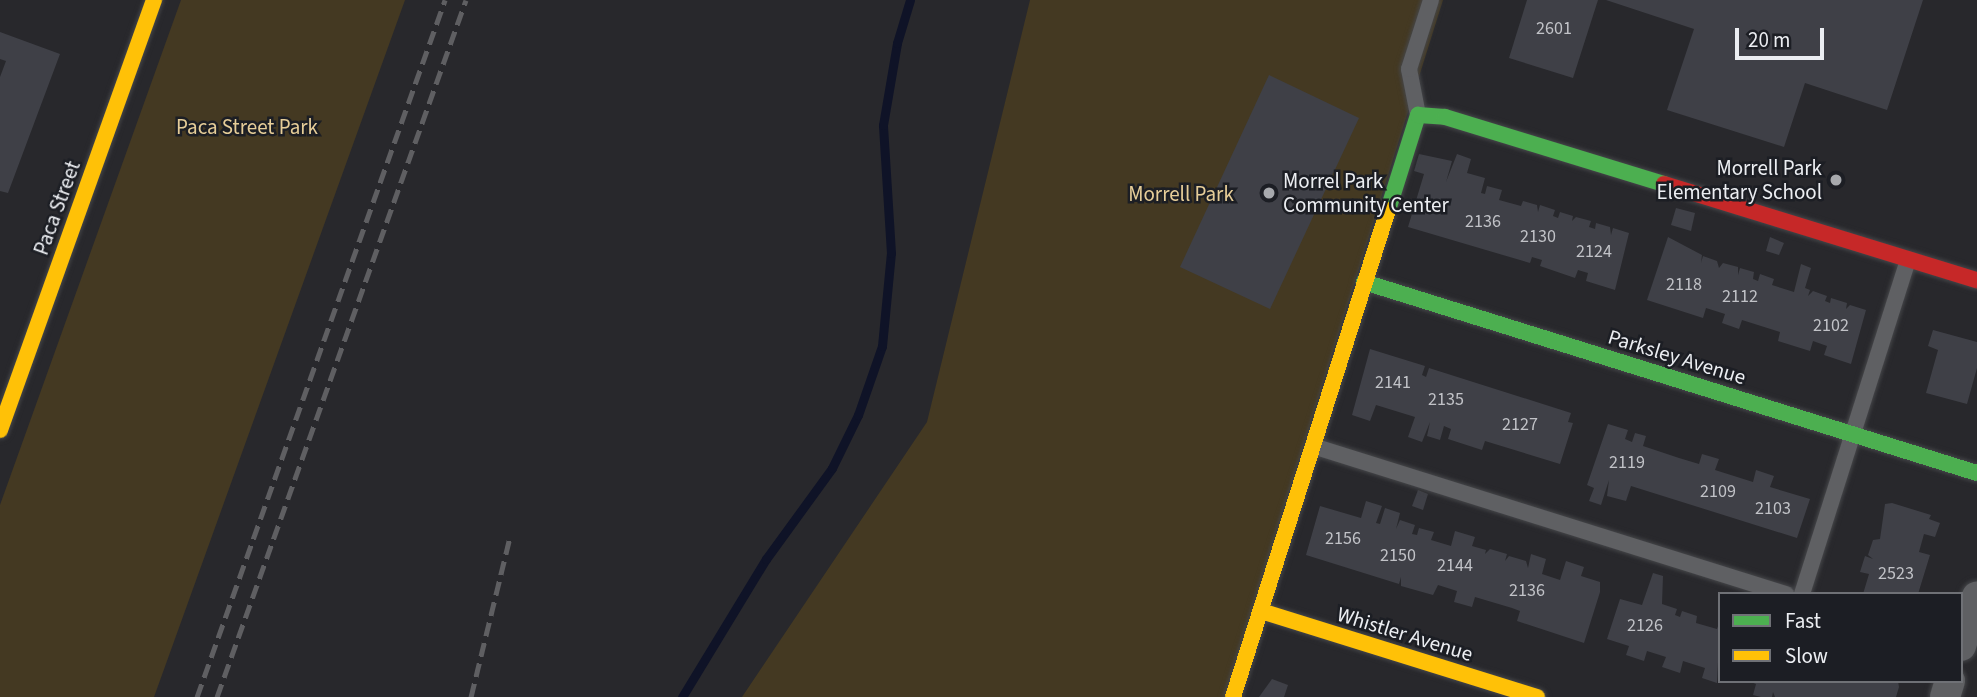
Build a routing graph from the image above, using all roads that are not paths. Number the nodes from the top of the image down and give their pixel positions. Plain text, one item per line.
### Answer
1 (154, 0) edge
2 (1431, 0) edge
3 (1418, 115) junction
4 (1908, 259) junction
5 (1977, 280) edge
6 (1364, 282) junction
7 (0, 430) edge
8 (1853, 434) junction
9 (1312, 446) junction
10 (1977, 473) edge
11 (1780, 592) edge
12 (1803, 592) edge
13 (1977, 596) edge
14 (1261, 611) junction
15 (1963, 641) edge
16 (1233, 697) edge
17 (1537, 697) edge

1 - 7 street, Paca Street
2 - 3 lane
3 - 4 street
3 - 6 street
4 - 5 street
4 - 8 lane
6 - 8 street, Parksley Avenue
6 - 9 street
8 - 10 street, Parksley Avenue
8 - 12 lane
9 - 11 lane
9 - 14 street
13 - 15 street
14 - 16 street
14 - 17 street, Whistler Avenue

